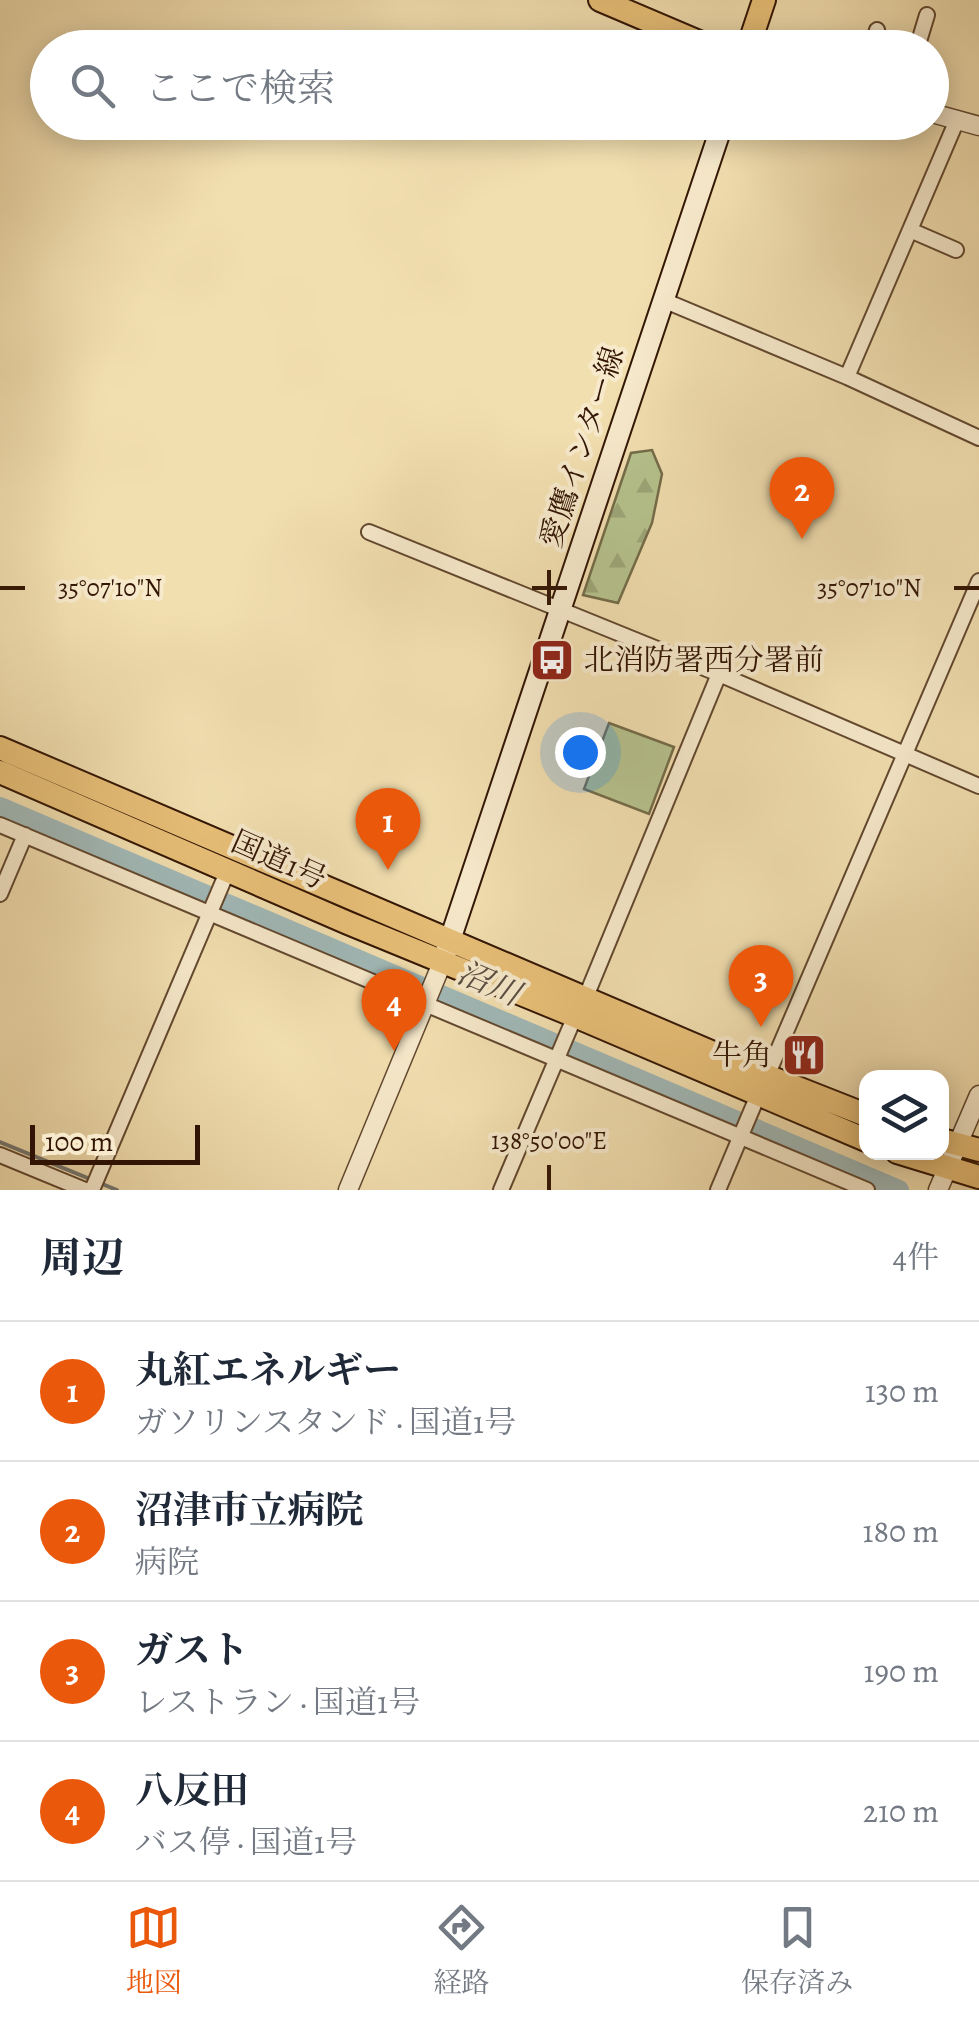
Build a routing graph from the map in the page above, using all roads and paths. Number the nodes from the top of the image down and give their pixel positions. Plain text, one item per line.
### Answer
1 (600, 0) edge
2 (764, 0) edge
3 (927, 15) dead end
4 (671, 30) edge
5 (754, 30) edge
6 (922, 30) edge
7 (949, 118) edge
8 (957, 120) junction
9 (979, 126) edge
10 (949, 139) edge
11 (717, 140) edge
12 (948, 140) edge
13 (910, 230) junction
14 (956, 250) dead end
15 (663, 300) junction
16 (846, 377) junction
17 (979, 438) edge
18 (369, 532) dead end
19 (979, 581) edge
20 (560, 608) junction
21 (719, 674) junction
22 (0, 748) edge
23 (904, 754) junction
24 (0, 772) edge
25 (979, 786) edge
26 (0, 825) edge
27 (25, 835) junction
28 (224, 880) junction
29 (0, 894) edge
30 (211, 911) junction
31 (443, 960) junction
32 (426, 1004) junction
33 (577, 1015) junction
34 (557, 1057) junction
35 (759, 1094) junction
36 (979, 1095) edge
37 (859, 1114) edge
38 (740, 1136) junction
39 (859, 1137) edge
40 (959, 1145) edge
41 (0, 1155) edge
42 (911, 1160) edge
43 (979, 1177) edge
44 (943, 1179) edge
45 (88, 1190) edge
46 (348, 1190) edge
47 (501, 1190) edge
48 (718, 1190) edge
49 (867, 1190) edge

1 - 4 main road
2 - 5 main road
3 - 6 street
7 - 8 street
8 - 9 street
8 - 10 street
11 - 15 main road, 愛鷹インター線
12 - 13 street
13 - 14 street
13 - 16 street
15 - 16 street
15 - 20 main road, 愛鷹インター線
16 - 17 street
18 - 20 street
19 - 23 street
20 - 21 street
20 - 31 main road, 愛鷹インター線
21 - 23 street
21 - 33 street
22 - 31 main road, 国道1号
23 - 25 street
23 - 35 street
24 - 28 main road, 国道1号
26 - 27 street
27 - 29 street
27 - 30 street
28 - 30 street
28 - 31 main road, 国道1号
30 - 32 street
30 - 45 street
31 - 32 street
31 - 33 main road, 国道1号
32 - 34 street
32 - 46 street
33 - 34 street
33 - 35 main road, 国道1号
34 - 38 street
34 - 47 street
35 - 37 main road, 国道1号
35 - 38 street
35 - 39 main road, 国道1号
36 - 40 street
38 - 48 street
38 - 49 street
40 - 44 street
41 - 45 street
42 - 44 main road
43 - 44 main road

